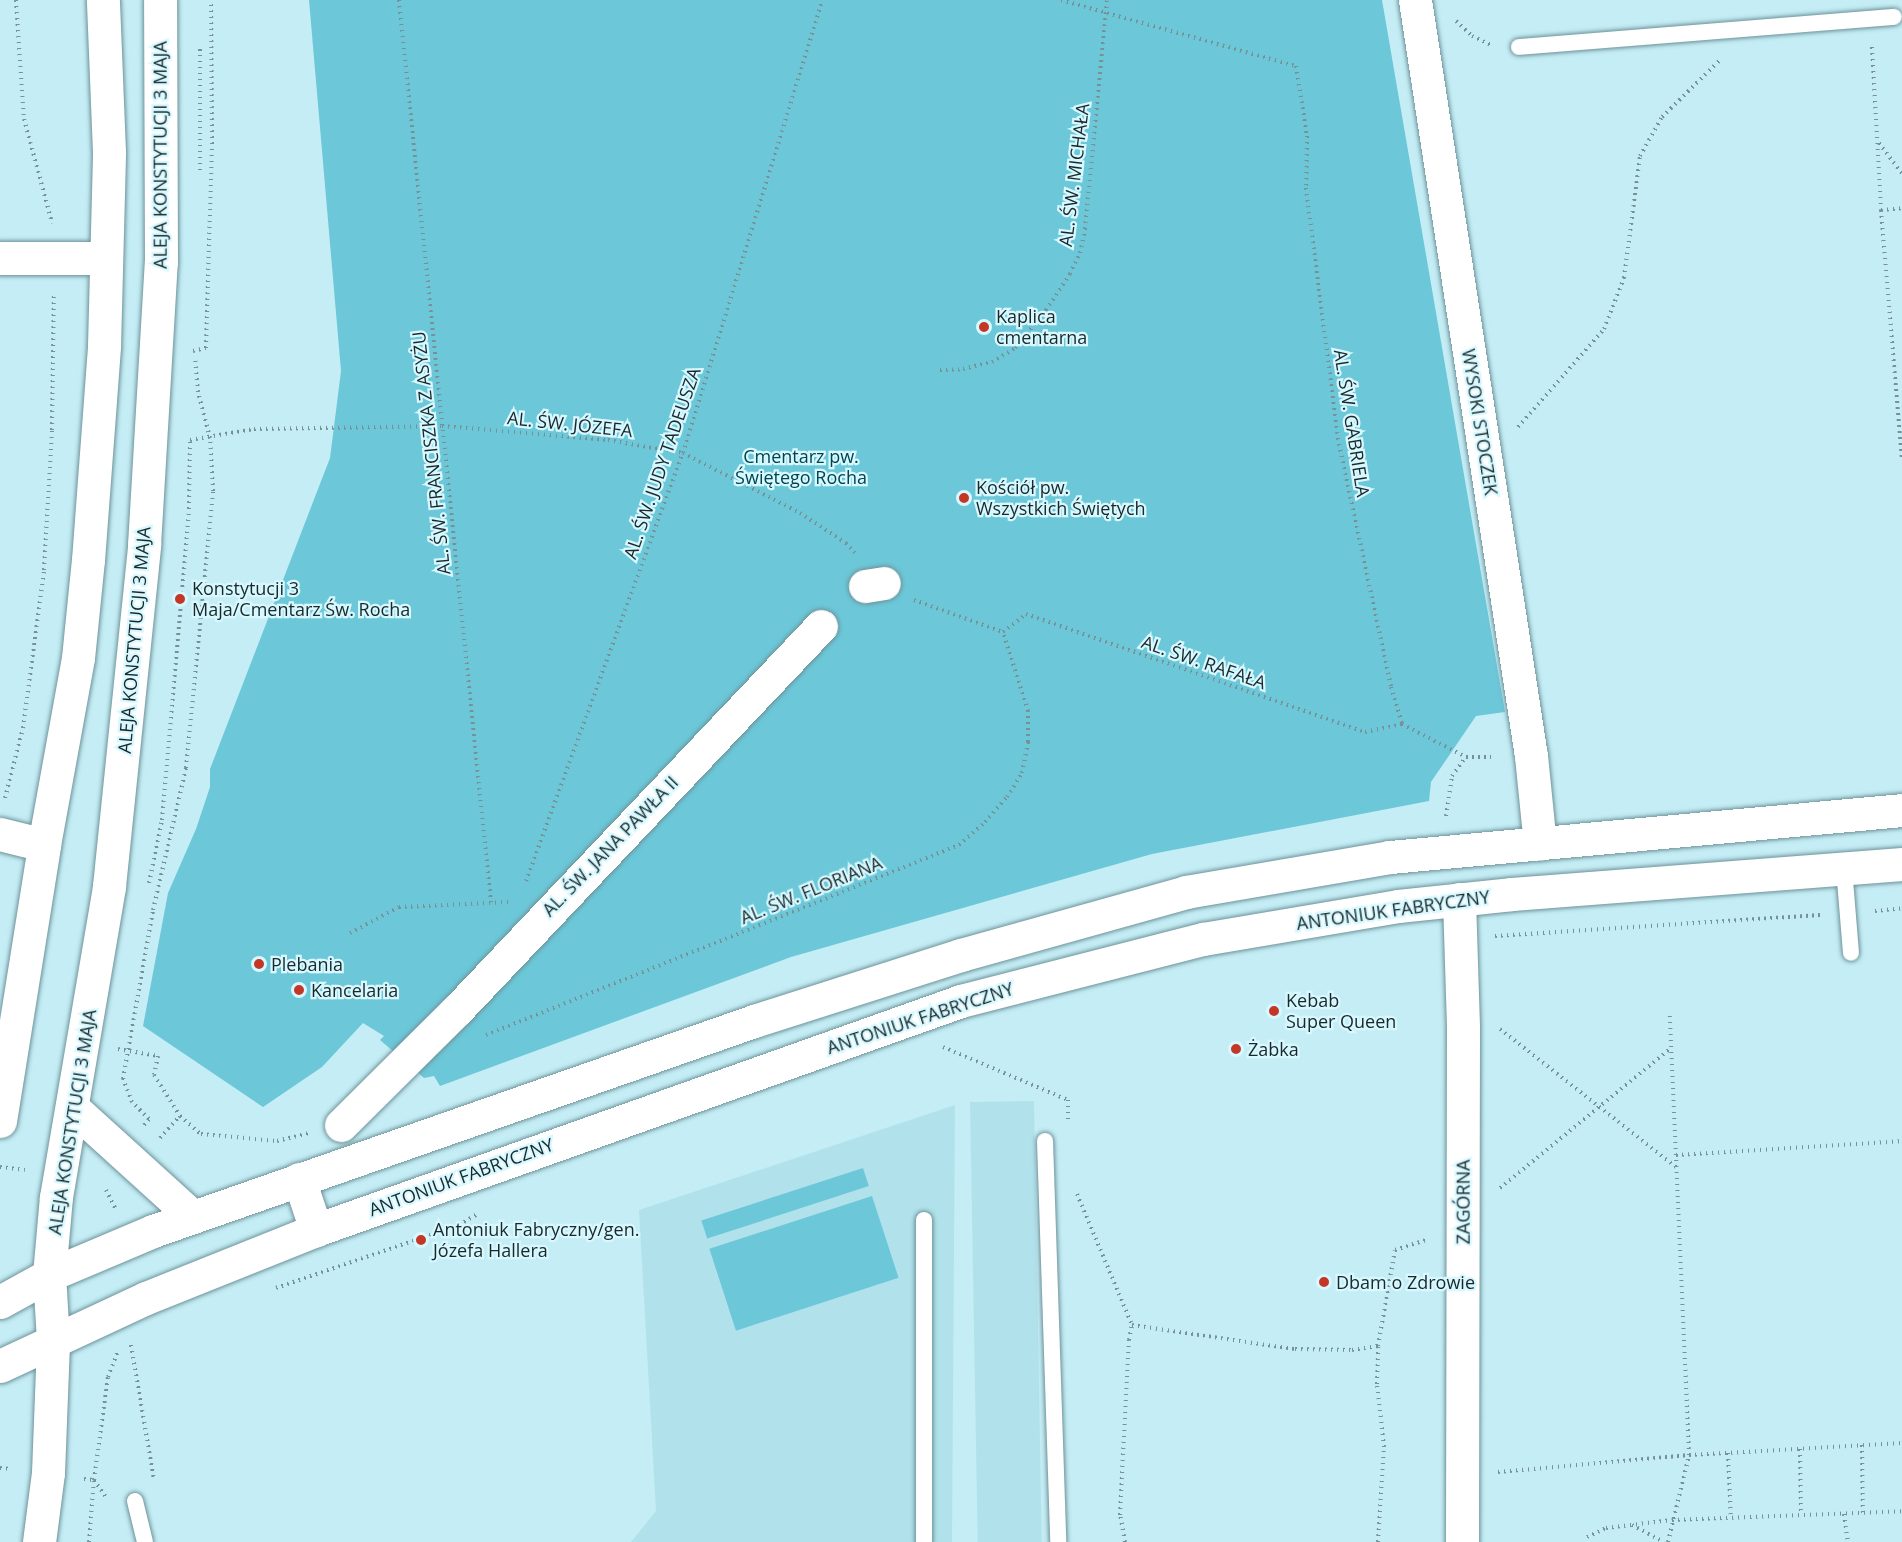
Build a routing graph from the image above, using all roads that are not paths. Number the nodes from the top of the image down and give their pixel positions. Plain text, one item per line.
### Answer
1 (103, 0) edge
2 (160, 0) edge
3 (1415, 0) edge
4 (1894, 17) dead end
5 (1519, 47) road end
6 (0, 258) edge
7 (106, 258) junction
8 (820, 626) dead end
9 (1902, 810) edge
10 (0, 834) edge
11 (1540, 844) junction
12 (44, 845) junction
13 (1902, 864) edge
14 (1844, 868) junction
15 (1459, 899) junction
16 (1851, 953) dead end
17 (73, 1108) junction
18 (0, 1121) edge
19 (341, 1125) dead end
20 (1044, 1141) dead end
21 (299, 1179) junction
22 (193, 1217) junction
23 (924, 1220) dead end
24 (316, 1230) junction
25 (50, 1275) junction
26 (0, 1302) edge
27 (53, 1340) junction
28 (0, 1366) edge
29 (135, 1501) dead end
30 (39, 1542) edge
31 (145, 1542) edge
32 (924, 1542) edge
33 (1058, 1542) edge
34 (1462, 1542) edge

1 - 7 main road
2 - 17 main road, ALEJA KONSTYTUCJI 3 MAJA
3 - 11 main road, WYSOKI STOCZEK
4 - 5 lane
6 - 7 main road
7 - 12 main road
8 - 19 main road, AL. ŚW. JANA PAWŁA II
9 - 11 main road
10 - 12 main road
11 - 21 main road
12 - 18 main road
13 - 14 main road, ANTONIUK FABRYCZNY
14 - 15 main road, ANTONIUK FABRYCZNY
14 - 16 lane
15 - 24 main road, ANTONIUK FABRYCZNY
15 - 34 main road, ZAGÓRNA
17 - 22 main road
17 - 25 main road, ALEJA KONSTYTUCJI 3 MAJA
20 - 33 lane
21 - 22 main road
21 - 24 main road
22 - 25 main road
23 - 32 lane
24 - 27 main road, ANTONIUK FABRYCZNY
25 - 26 main road
25 - 27 main road, ALEJA KONSTYTUCJI 3 MAJA
27 - 28 main road, ANTONIUK FABRYCZNY
27 - 30 main road, ALEJA KONSTYTUCJI 3 MAJA
29 - 31 lane

